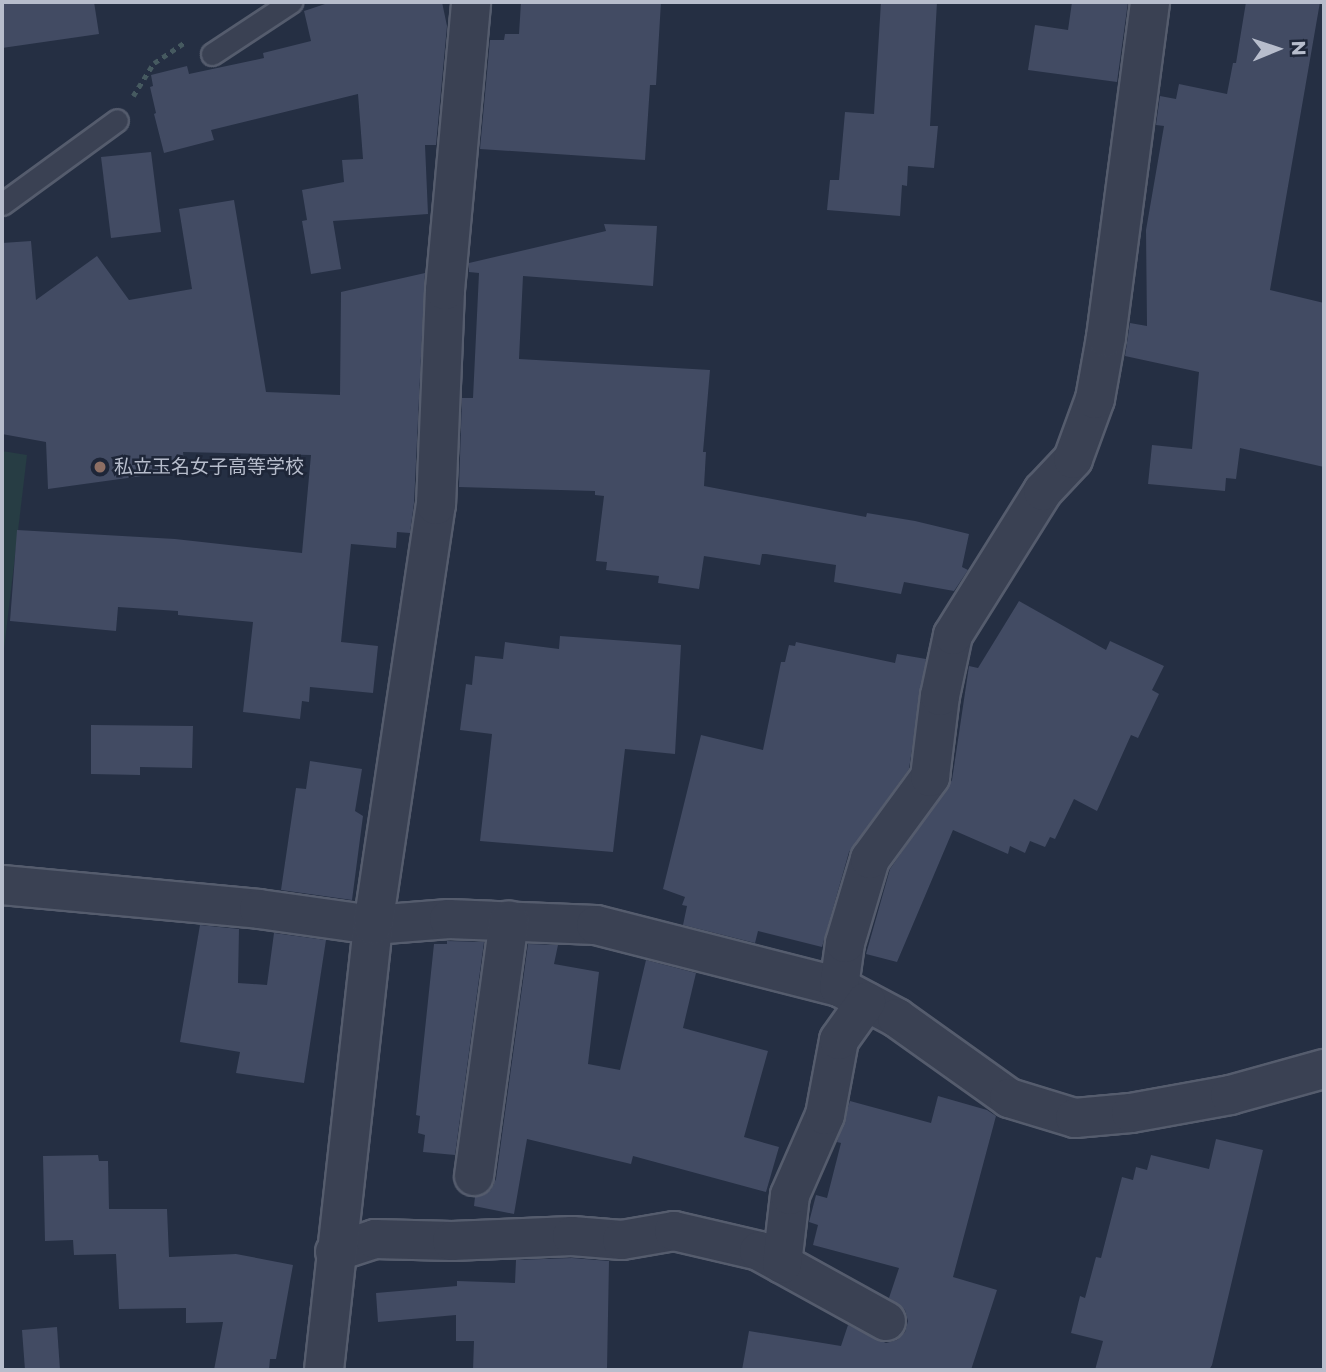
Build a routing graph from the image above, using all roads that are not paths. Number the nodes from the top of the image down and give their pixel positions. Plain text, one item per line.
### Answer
1 (291, 2) edge
2 (471, 2) edge
3 (1150, 2) edge
4 (212, 54) dead end
5 (117, 120) road end
6 (2, 204) edge
7 (2, 885) edge
8 (509, 920) junction
9 (373, 925) junction
10 (852, 994) junction
11 (1324, 1069) edge
12 (474, 1176) dead end
13 (335, 1252) junction
14 (782, 1264) junction
15 (886, 1321) dead end
16 (324, 1370) edge

1 - 4 lane
2 - 9 street
3 - 10 street
5 - 6 lane
7 - 9 street
8 - 9 street
8 - 10 street
8 - 12 street
9 - 13 street
10 - 11 street
10 - 14 street
13 - 14 street
13 - 16 street
14 - 15 street

